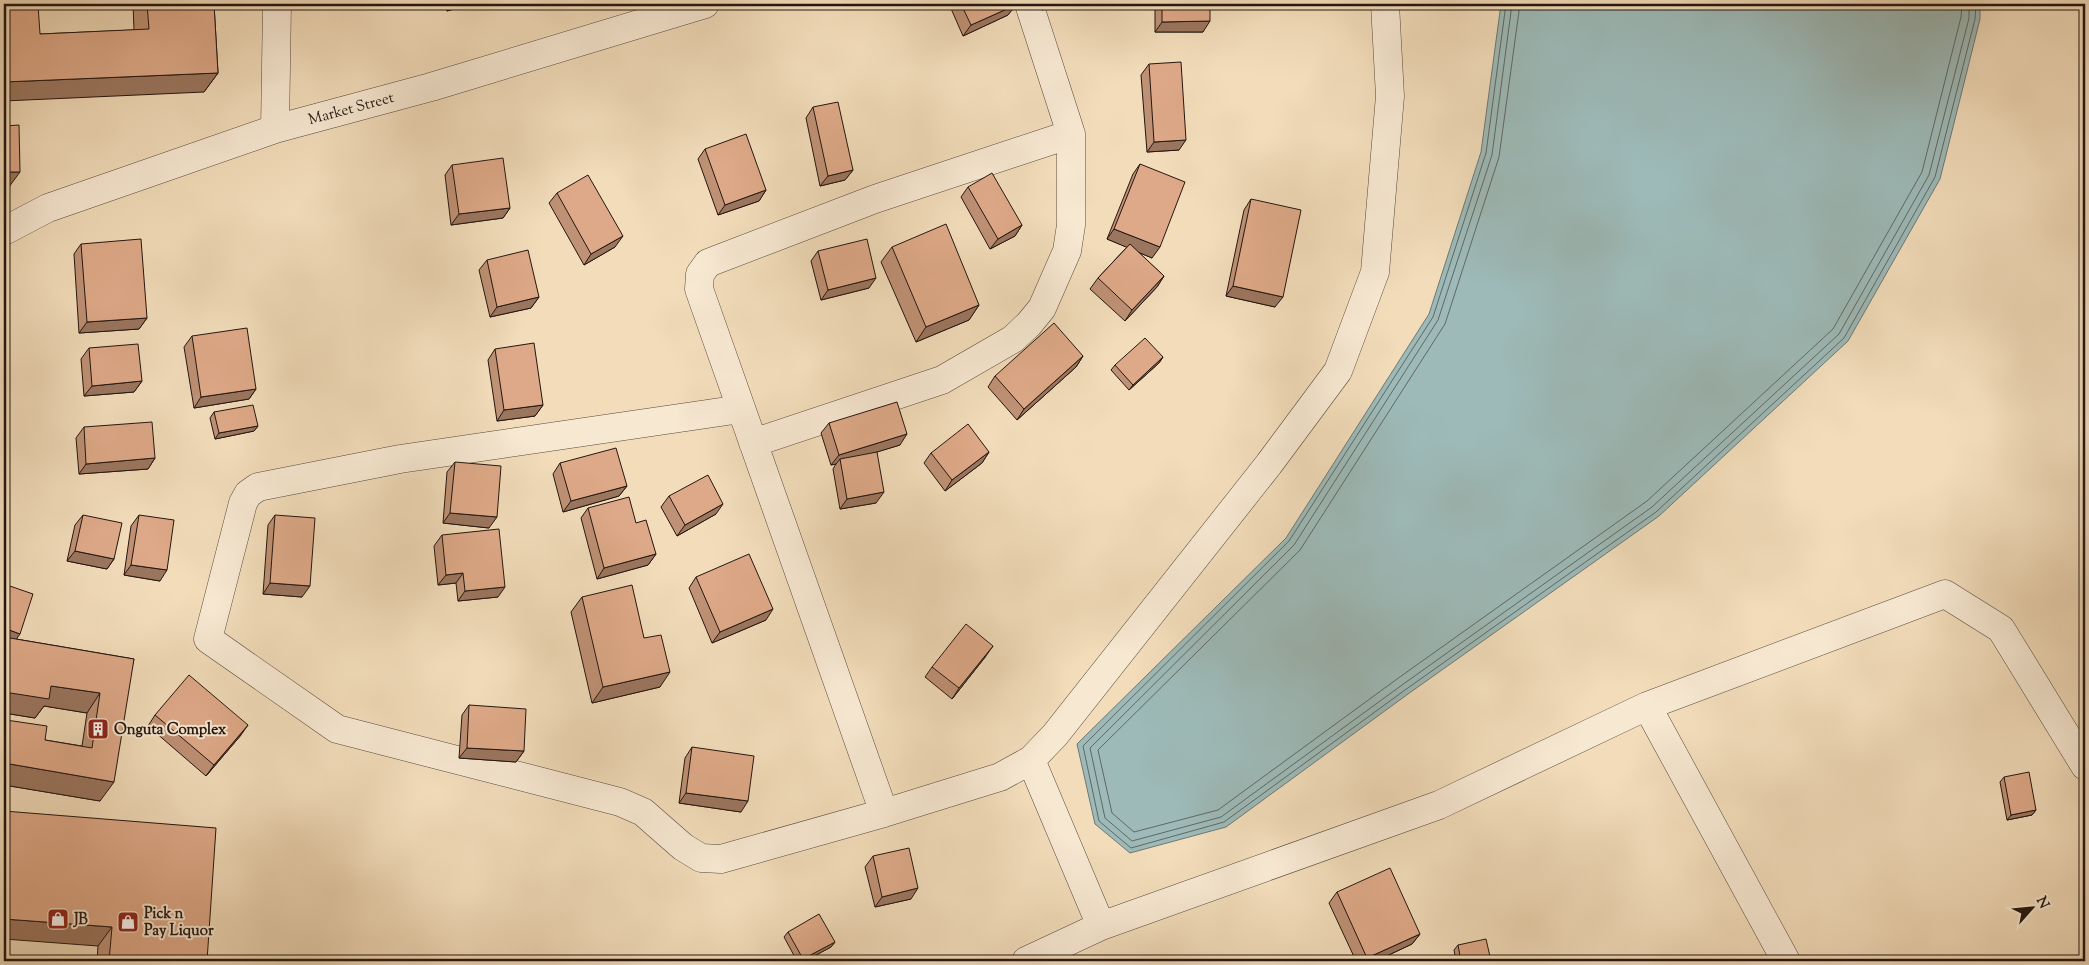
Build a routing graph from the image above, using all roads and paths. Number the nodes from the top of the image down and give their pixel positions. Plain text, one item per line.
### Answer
1 (277, 4) edge
2 (705, 4) edge
3 (1029, 4) edge
4 (1384, 4) edge
5 (275, 129) junction
6 (1071, 134) junction
7 (4, 231) edge
8 (741, 409) junction
9 (753, 443) junction
10 (1647, 706) junction
11 (1031, 760) junction
12 (2085, 766) edge
13 (884, 814) junction
14 (1100, 926) junction
15 (1026, 961) edge
16 (1786, 961) edge

1 - 5 street
2 - 5 street, Market Street
3 - 6 street
4 - 11 street
5 - 7 street, Market Street
6 - 8 street
6 - 9 street
8 - 9 street
8 - 13 street
9 - 13 street
10 - 12 street
10 - 14 street
10 - 16 street
11 - 13 street
11 - 14 street
14 - 15 street

